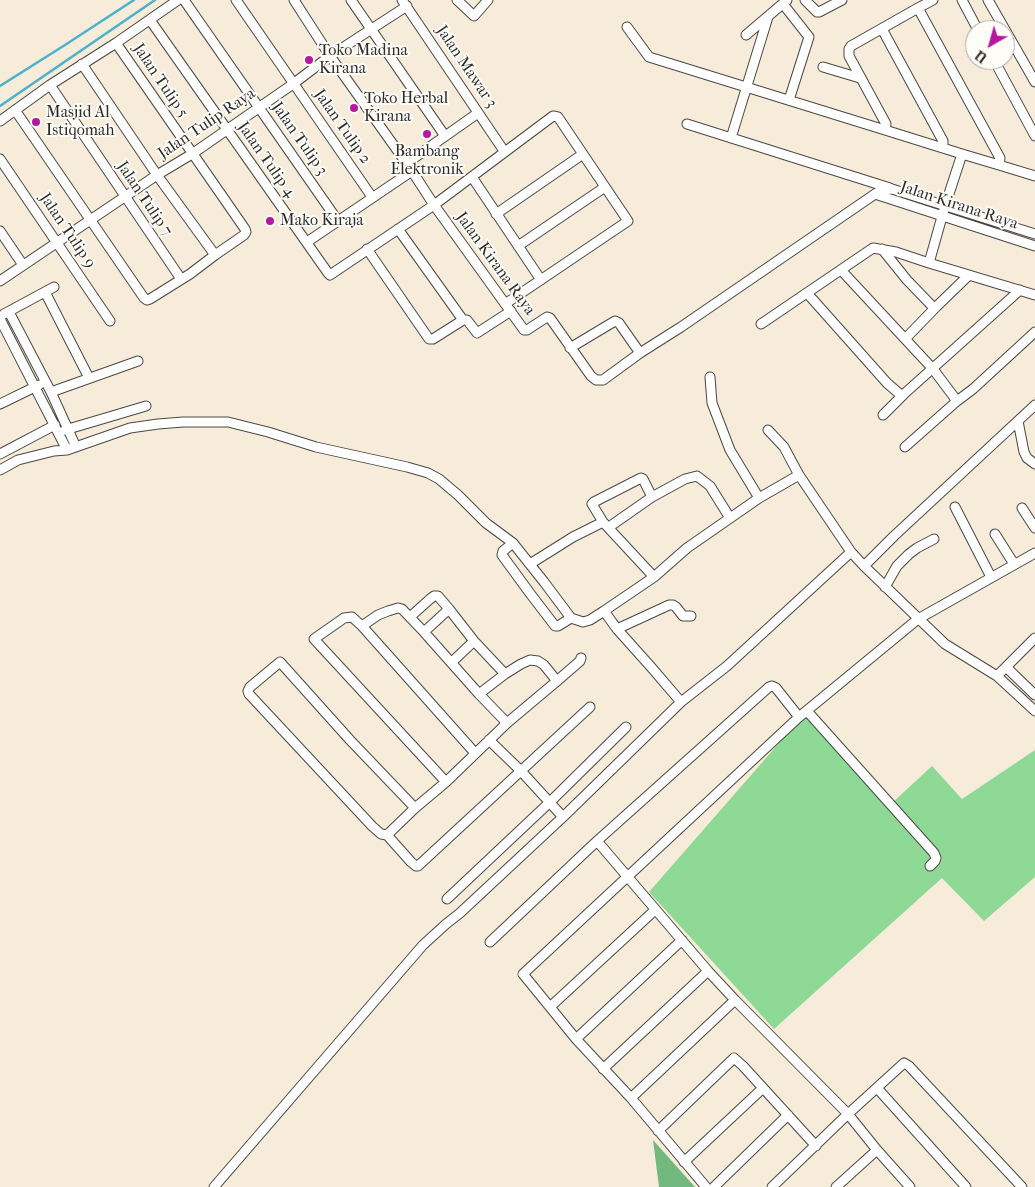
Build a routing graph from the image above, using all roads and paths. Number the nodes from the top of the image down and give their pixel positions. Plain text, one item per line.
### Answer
1 (178, 0) edge
2 (184, 0) edge
3 (236, 0) edge
4 (294, 0) edge
5 (351, 0) edge
6 (456, 0) edge
7 (488, 0) edge
8 (805, 0) edge
9 (842, 0) edge
10 (933, 0) edge
11 (962, 0) edge
12 (988, 0) edge
13 (785, 2) edge
14 (404, 3) edge
15 (918, 8) junction
16 (768, 17) junction
17 (150, 20) junction
18 (973, 20) edge
19 (626, 26) dead end
20 (371, 29) junction
21 (882, 29) junction
22 (746, 35) dead end
23 (116, 43) junction
24 (330, 56) junction
25 (849, 56) junction
26 (82, 64) junction
27 (823, 67) dead end
28 (999, 70) edge
29 (844, 73) junction
30 (860, 78) junction
31 (1035, 82) edge
32 (293, 84) junction
33 (50, 86) junction
34 (746, 87) junction
35 (789, 100) junction
36 (259, 107) junction
37 (15, 110) junction
38 (478, 113) junction
39 (0, 121) edge
40 (686, 124) dead end
41 (227, 130) junction
42 (885, 130) junction
43 (445, 136) junction
44 (1035, 136) edge
45 (730, 138) junction
46 (943, 148) junction
47 (504, 151) junction
48 (192, 154) junction
49 (584, 154) junction
50 (962, 154) junction
51 (0, 159) edge
52 (407, 163) junction
53 (999, 165) junction
54 (412, 171) junction
55 (157, 175) junction
56 (1035, 176) edge
57 (472, 177) junction
58 (606, 187) junction
59 (892, 189) junction
60 (875, 194) junction
61 (125, 197) junction
62 (372, 197) junction
63 (434, 205) junction
64 (945, 206) junction
65 (496, 214) junction
66 (942, 216) junction
67 (90, 220) junction
68 (338, 221) junction
69 (398, 229) junction
70 (0, 231) edge
71 (1035, 234) edge
72 (57, 242) junction
73 (306, 242) junction
74 (518, 246) junction
75 (1035, 246) edge
76 (367, 249) junction
77 (882, 249) junction
78 (215, 255) junction
79 (929, 263) junction
80 (23, 264) junction
81 (842, 270) junction
82 (969, 275) junction
83 (181, 279) junction
84 (541, 280) junction
85 (0, 281) edge
86 (54, 287) dead end
87 (1020, 290) junction
88 (44, 292) junction
89 (807, 293) junction
90 (1035, 295) edge
91 (508, 308) junction
92 (934, 308) junction
93 (3, 316) edge
94 (463, 320) junction
95 (110, 321) dead end
96 (762, 324) dead end
97 (1035, 332) edge
98 (905, 339) junction
99 (570, 348) junction
100 (640, 353) junction
101 (138, 361) dead end
102 (933, 369) junction
103 (710, 377) dead end
104 (89, 378) junction
105 (46, 382) junction
106 (35, 386) junction
107 (52, 392) junction
108 (902, 396) junction
109 (956, 401) junction
110 (1, 402) edge
111 (1035, 405) edge
112 (146, 406) dead end
113 (883, 415) dead end
114 (1018, 421) junction
115 (68, 428) junction
116 (56, 429) junction
117 (768, 430) dead end
118 (905, 447) dead end
119 (71, 448) junction
120 (0, 454) edge
121 (1035, 464) edge
122 (0, 470) edge
123 (799, 476) junction
124 (652, 497) junction
125 (759, 498) junction
126 (954, 507) dead end
127 (1022, 508) dead end
128 (730, 518) junction
129 (606, 524) junction
130 (1035, 528) edge
131 (995, 534) dead end
132 (934, 539) dead end
133 (512, 543) junction
134 (851, 552) junction
135 (1035, 552) edge
136 (530, 564) junction
137 (1014, 564) junction
138 (864, 566) junction
139 (654, 577) junction
140 (991, 577) junction
141 (544, 582) junction
142 (884, 587) junction
143 (529, 592) junction
144 (449, 609) junction
145 (604, 611) junction
146 (691, 616) dead end
147 (410, 617) junction
148 (571, 618) junction
149 (918, 619) junction
150 (362, 626) junction
151 (617, 629) junction
152 (424, 632) junction
153 (1035, 638) edge
154 (474, 641) junction
155 (581, 658) dead end
156 (452, 662) junction
157 (1006, 667) junction
158 (505, 674) junction
159 (997, 676) junction
160 (557, 681) junction
161 (479, 694) junction
162 (1035, 696) edge
163 (681, 702) junction
164 (590, 707) dead end
165 (807, 711) junction
166 (1035, 711) edge
167 (799, 717) junction
168 (507, 723) junction
169 (626, 727) dead end
170 (489, 740) junction
171 (475, 753) junction
172 (521, 771) junction
173 (446, 782) junction
174 (550, 802) junction
175 (415, 808) junction
176 (563, 816) junction
177 (387, 835) junction
178 (597, 841) junction
179 (930, 866) dead end
180 (627, 876) junction
181 (447, 899) dead end
182 (655, 910) junction
183 (682, 940) junction
184 (490, 942) dead end
185 (708, 971) junction
186 (735, 1000) junction
187 (550, 1007) junction
188 (576, 1039) junction
189 (603, 1069) junction
190 (763, 1088) junction
191 (877, 1088) junction
192 (631, 1098) junction
193 (848, 1114) junction
194 (788, 1115) junction
195 (658, 1131) junction
196 (816, 1146) junction
197 (877, 1150) junction
198 (684, 1162) junction
199 (907, 1186) edge
200 (214, 1187) edge
201 (706, 1187) edge
202 (714, 1187) edge
203 (772, 1187) edge
204 (836, 1187) edge
205 (966, 1187) edge
206 (1022, 1187) edge

1 - 17 street
2 - 36 street, Jalan Tulip 3
3 - 32 street, Jalan Tulip 2
4 - 24 street, Jalan Kirana Raya
5 - 20 street
6 - 7 street
8 - 9 street
10 - 15 street
11 - 18 street
12 - 31 street
13 - 16 street
13 - 35 street
14 - 20 street, Jalan Tulip Raya
14 - 38 street, Jalan Mawar 3
15 - 21 street
15 - 53 street
16 - 22 street
16 - 34 street
17 - 23 street
17 - 41 street, Jalan Tulip 4
19 - 34 street
20 - 24 street, Jalan Tulip Raya
20 - 43 street
21 - 25 street
21 - 46 street
23 - 26 street
23 - 48 street, Jalan Tulip 5
24 - 32 street, Jalan Tulip Raya
24 - 52 street, Jalan Kirana Raya
25 - 29 street
25 - 30 street
26 - 33 street
26 - 55 street
27 - 29 street
28 - 44 street
29 - 30 street
30 - 42 street
32 - 36 street, Jalan Tulip Raya
32 - 62 street, Jalan Tulip 2
33 - 37 street
33 - 61 street, Jalan Tulip 7
34 - 35 street
34 - 45 street
35 - 42 street
36 - 41 street, Jalan Tulip Raya
36 - 68 street, Jalan Tulip 3
37 - 39 street
37 - 67 street
38 - 43 street
38 - 47 street, Jalan Mawar 3
40 - 45 street
41 - 48 street, Jalan Tulip Raya
41 - 73 street, Jalan Tulip 4
42 - 46 street
43 - 52 street
45 - 59 street
46 - 50 street
47 - 49 street
47 - 57 street
48 - 55 street, Jalan Tulip Raya
48 - 78 street, Jalan Tulip 5
49 - 58 street
49 - 65 street
50 - 53 street
50 - 64 street
51 - 72 street, Jalan Tulip 9
52 - 54 street, Jalan Kirana Raya
53 - 56 street
54 - 62 street
54 - 63 street, Jalan Kirana Raya
55 - 61 street, Jalan Tulip Raya
55 - 78 street
57 - 63 street
57 - 65 street
58 - 74 street
58 - 84 street
59 - 60 street, Jalan Kirana Raya
59 - 64 street, Jalan Kirana Raya
60 - 66 street, Jalan Kirana Raya
60 - 100 street, Jalan Kirana Raya
61 - 67 street, Jalan Tulip Raya
61 - 83 street, Jalan Tulip 7
62 - 68 street
63 - 69 street
63 - 91 street, Jalan Kirana Raya
64 - 66 street
64 - 71 street, Jalan Kirana Raya
65 - 74 street
66 - 75 street, Jalan Kirana Raya
66 - 79 street
67 - 72 street, Jalan Tulip Raya
67 - 83 street
68 - 73 street
69 - 76 street
69 - 94 street
70 - 80 street
72 - 80 street, Jalan Tulip Raya
72 - 95 street, Jalan Tulip 9
73 - 76 street, Jalan Tulip 4
74 - 84 street
76 - 94 street
77 - 79 street
77 - 81 street
77 - 92 street
78 - 83 street
79 - 82 street
80 - 85 street, Jalan Tulip Raya
81 - 89 street
81 - 98 street
82 - 87 street
82 - 92 street
84 - 91 street
86 - 88 street
87 - 90 street
87 - 102 street
88 - 93 street
88 - 104 street
89 - 96 street
89 - 108 street
91 - 94 street
91 - 99 street, Jalan Kirana Raya
92 - 98 street
93 - 105 street
93 - 106 street
97 - 109 street
98 - 102 street
99 - 100 street
99 - 100 street, Jalan Kirana Raya
101 - 104 street
102 - 108 street
102 - 109 street
103 - 125 street
104 - 107 street
105 - 106 street
105 - 107 street
106 - 110 street
106 - 116 street
107 - 115 street
108 - 113 street
109 - 118 street
111 - 114 street
112 - 115 street
114 - 121 street
114 - 138 street
115 - 116 street
115 - 119 street
116 - 119 street
116 - 120 street
117 - 123 street
119 - 122 street
119 - 133 street
123 - 125 street
123 - 134 street
124 - 128 street
124 - 129 street
124 - 129 street
125 - 128 street
126 - 140 street
127 - 130 street
128 - 139 street
129 - 136 street
129 - 139 street
131 - 137 street
132 - 142 street
133 - 136 street
133 - 143 street
134 - 138 street
134 - 163 street
135 - 137 street
136 - 141 street
137 - 140 street
138 - 142 street
139 - 145 street
140 - 149 street
141 - 143 street
141 - 148 street
142 - 149 street
143 - 148 street
144 - 147 street
144 - 152 street
144 - 154 street
145 - 148 street
145 - 151 street
146 - 151 street
147 - 150 street
147 - 152 street
149 - 159 street
149 - 165 street
150 - 171 street
150 - 173 street
151 - 163 street
152 - 156 street
153 - 157 street
154 - 156 street
154 - 158 street
155 - 160 street
156 - 161 street
157 - 159 street
157 - 162 street
158 - 160 street
158 - 161 street
159 - 166 street
160 - 168 street
161 - 168 street
163 - 176 street
164 - 172 street
165 - 167 street
165 - 179 street
167 - 178 street
167 - 180 street
168 - 170 street
169 - 174 street
170 - 171 street
170 - 172 street
171 - 173 street
172 - 174 street
172 - 177 street
173 - 175 street
174 - 176 street
174 - 181 street
175 - 177 street
175 - 177 street
176 - 200 street
178 - 180 street
178 - 184 street
180 - 182 street
180 - 187 street
182 - 183 street
182 - 187 street
183 - 185 street
183 - 188 street
185 - 186 street
185 - 189 street
186 - 192 street
186 - 193 street
187 - 188 street
188 - 189 street
189 - 192 street
190 - 194 street
190 - 195 street
190 - 198 street
191 - 193 street
191 - 205 street
191 - 206 street
192 - 195 street
193 - 196 street
193 - 197 street
194 - 196 street
194 - 202 street
195 - 198 street
196 - 203 street
197 - 199 street
197 - 204 street
198 - 201 street

